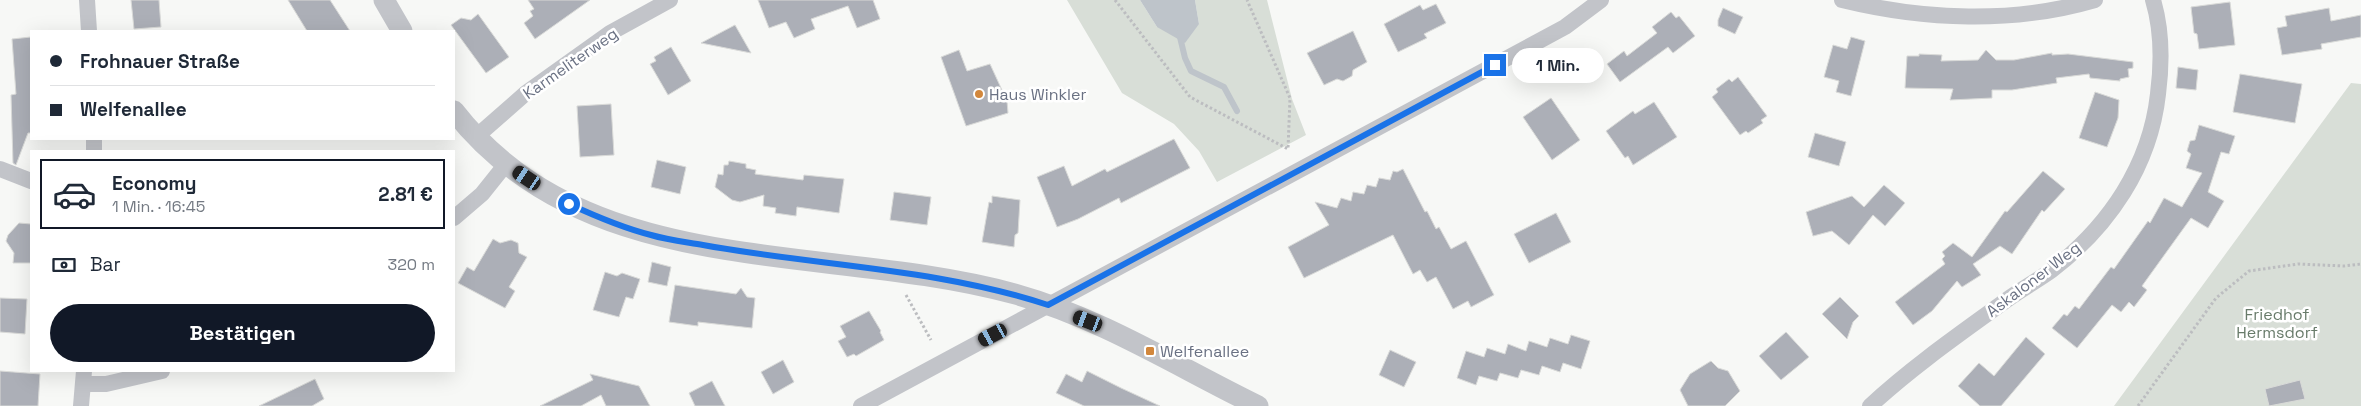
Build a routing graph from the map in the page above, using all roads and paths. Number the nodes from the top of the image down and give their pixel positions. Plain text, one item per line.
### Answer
1 (86, 0) edge
2 (384, 0) edge
3 (670, 0) edge
4 (1116, 0) edge
5 (1247, 0) edge
6 (1601, 0) edge
7 (1842, 0) edge
8 (2094, 0) edge
9 (2153, 0) edge
10 (89, 30) edge
11 (401, 30) edge
12 (455, 112) edge
13 (477, 136) junction
14 (506, 164) junction
15 (0, 169) edge
16 (30, 181) edge
17 (455, 217) edge
18 (2361, 264) edge
19 (903, 290) dead end
20 (1048, 305) junction
21 (931, 340) dead end
22 (158, 372) edge
23 (84, 378) edge
24 (81, 406) edge
25 (861, 406) edge
26 (1258, 406) edge
27 (1870, 406) edge
28 (2138, 406) edge

1 - 10 street
2 - 11 street
3 - 13 street, Karmeliterweg
4 - 5 path
6 - 20 street
7 - 8 street
9 - 27 street, Askaloner Weg
12 - 13 street
13 - 14 street
14 - 17 street
14 - 20 street
15 - 16 street
18 - 28 path
19 - 21 path
20 - 25 street
20 - 26 street
22 - 23 street
23 - 24 street

